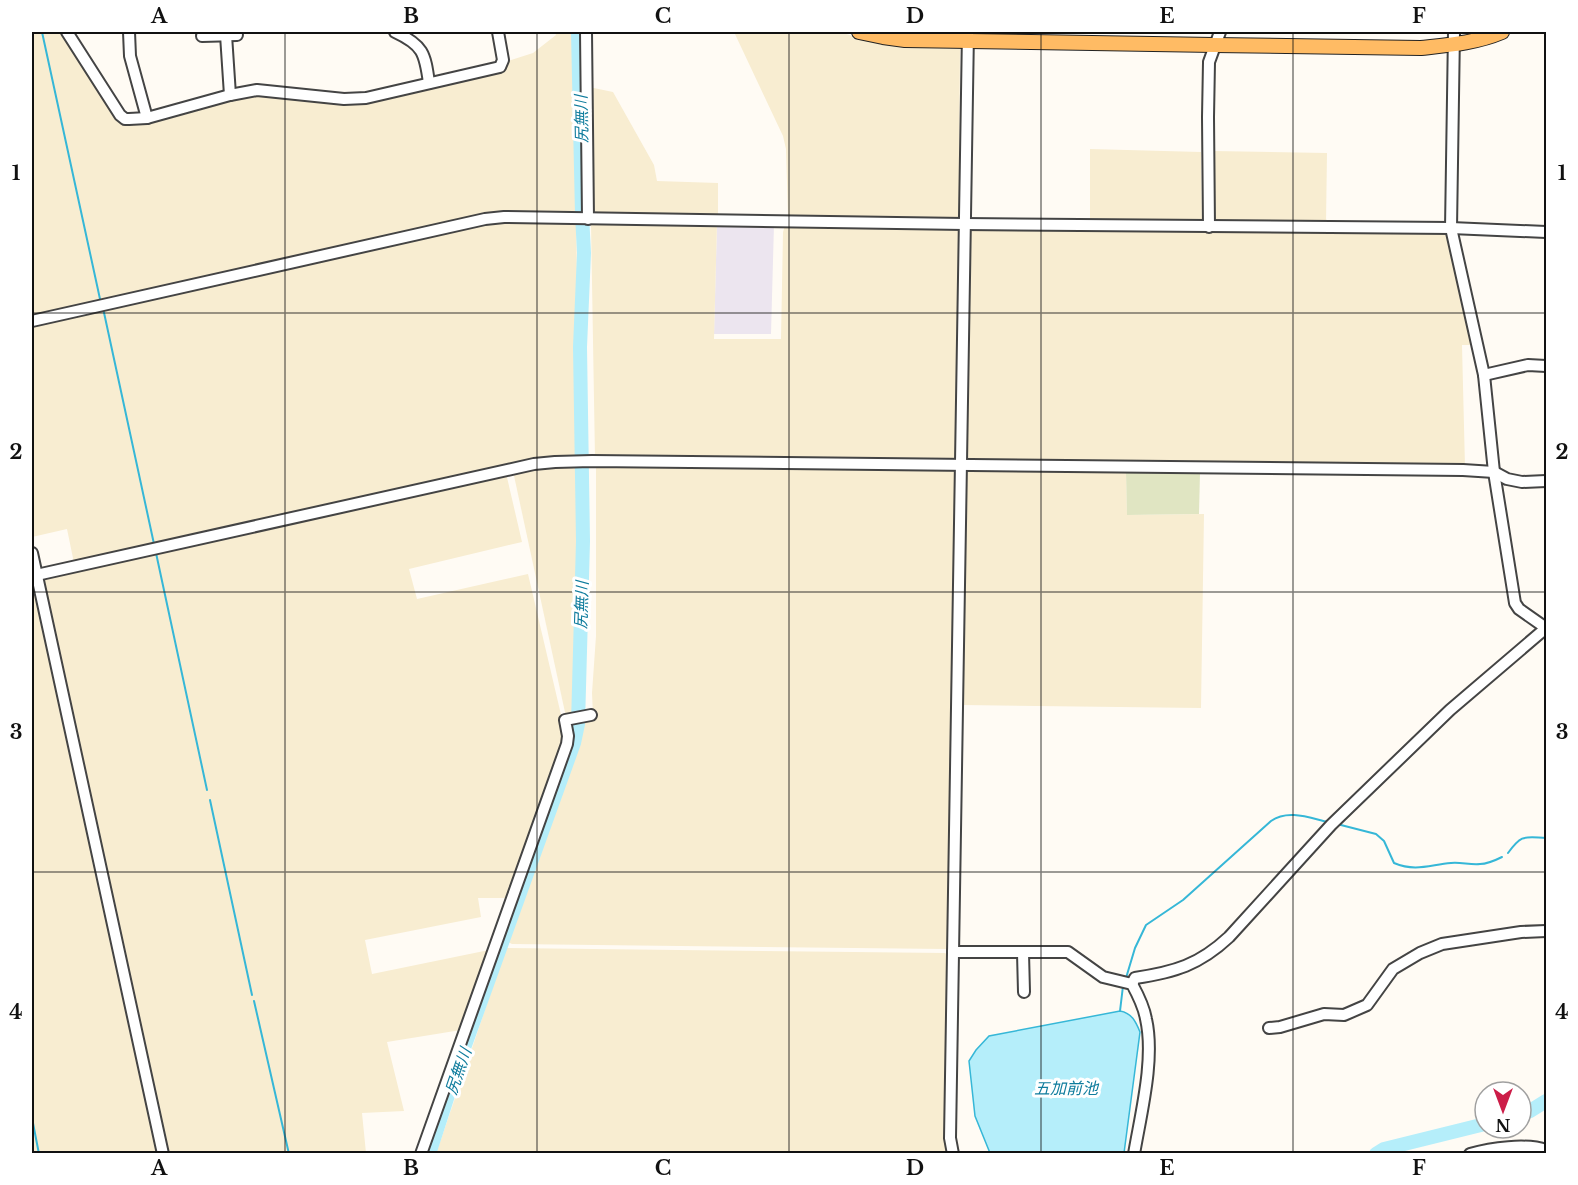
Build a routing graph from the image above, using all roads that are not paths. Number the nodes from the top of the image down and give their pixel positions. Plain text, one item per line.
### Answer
1 (67, 32) edge
2 (129, 32) edge
3 (395, 32) edge
4 (498, 32) edge
5 (586, 32) edge
6 (859, 32) edge
7 (1220, 32) edge
8 (1502, 32) edge
9 (202, 36) dead end
10 (967, 36) edge
11 (1454, 38) edge
12 (1214, 45) junction
13 (429, 83) junction
14 (230, 95) junction
15 (147, 118) junction
16 (588, 219) junction
17 (964, 224) junction
18 (1209, 226) junction
19 (1451, 228) junction
20 (1546, 232) edge
21 (32, 321) edge
22 (1546, 366) edge
23 (1484, 375) junction
24 (961, 465) junction
25 (1494, 472) junction
26 (1546, 481) edge
27 (32, 553) edge
28 (34, 575) edge
29 (1546, 628) edge
30 (583, 717) dead end
31 (1546, 931) edge
32 (954, 952) junction
33 (1023, 953) junction
34 (1132, 984) junction
35 (1024, 992) dead end
36 (1269, 1028) dead end
37 (1546, 1150) edge
38 (163, 1154) edge
39 (421, 1154) edge
40 (953, 1154) edge
41 (1134, 1154) edge
42 (1470, 1154) edge

1 - 15 street
2 - 15 street
3 - 13 street
4 - 13 street
5 - 16 street
6 - 10 main road
7 - 12 street
8 - 11 main road
9 - 14 street
10 - 12 main road
10 - 17 street
11 - 12 main road
11 - 19 street
12 - 18 street
13 - 14 street
14 - 15 street
16 - 17 street
16 - 21 street
17 - 18 street
17 - 24 street
18 - 19 street
19 - 20 street
19 - 23 street
22 - 23 street
23 - 25 street
24 - 25 street
24 - 28 street
24 - 32 street
25 - 26 street
25 - 29 street
27 - 28 street
28 - 38 street
29 - 34 street
30 - 39 street
31 - 36 street
32 - 33 street
32 - 40 street
33 - 34 street
33 - 35 street
34 - 41 street
37 - 42 street

